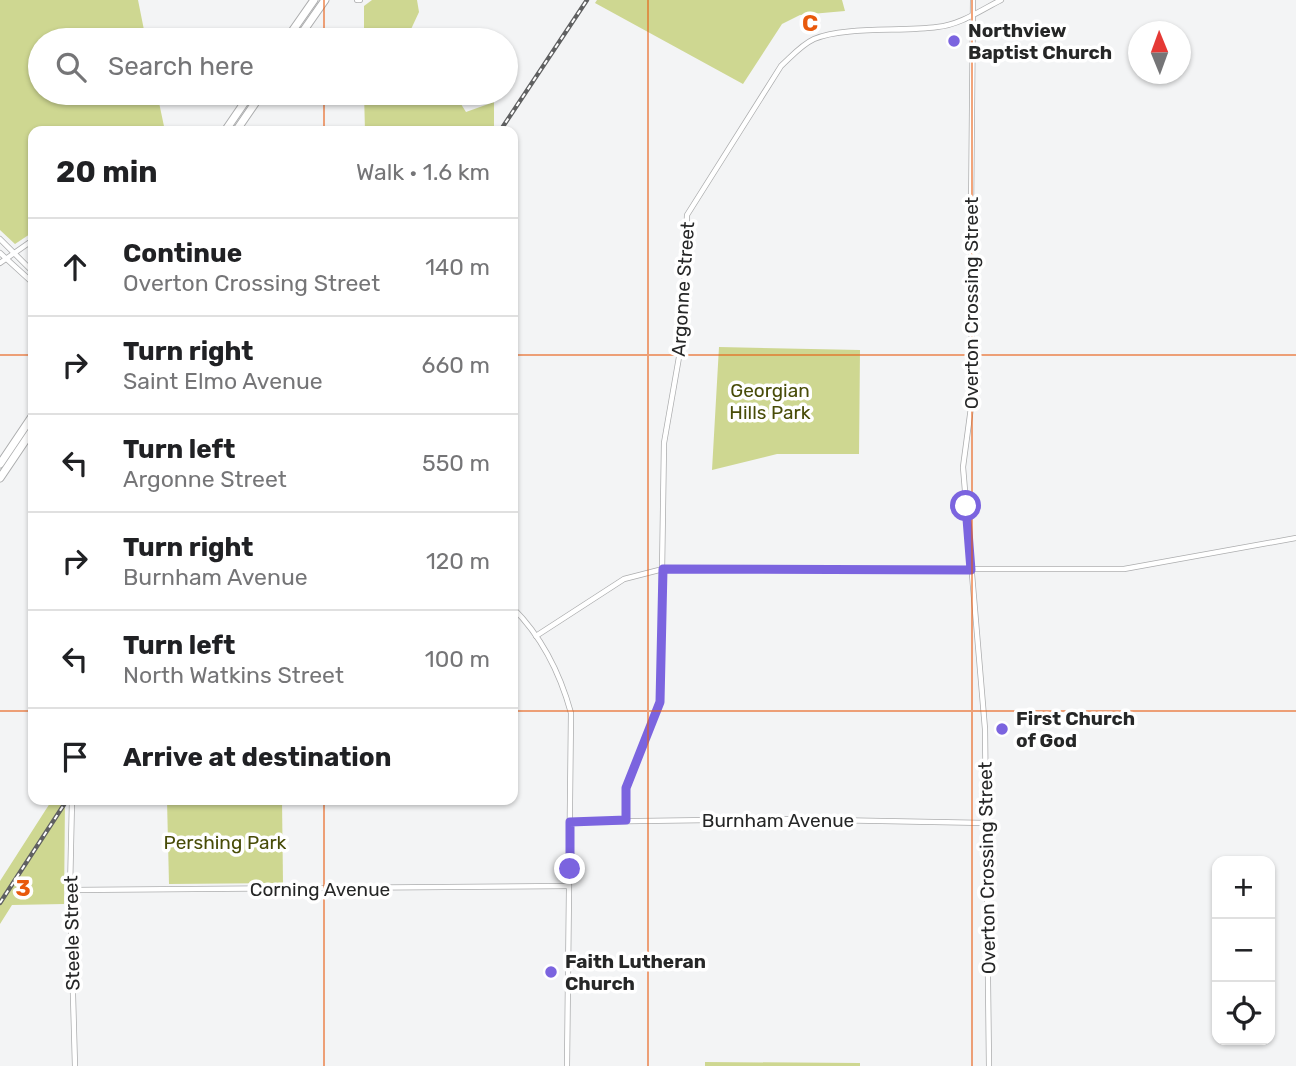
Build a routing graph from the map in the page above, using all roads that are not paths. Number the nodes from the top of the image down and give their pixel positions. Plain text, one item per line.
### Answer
1 (314, 0) edge
2 (325, 0) edge
3 (973, 0) edge
4 (1001, 0) edge
5 (974, 14) junction
6 (294, 28) edge
7 (305, 28) edge
8 (243, 105) edge
9 (254, 105) edge
10 (229, 126) edge
11 (240, 126) edge
12 (0, 239) edge
13 (28, 243) edge
14 (0, 253) edge
15 (14, 253) junction
16 (6, 259) junction
17 (0, 263) edge
18 (28, 267) edge
19 (28, 279) edge
20 (28, 422) edge
21 (28, 436) edge
22 (0, 464) edge
23 (0, 478) edge
24 (1296, 538) edge
25 (663, 569) junction
26 (971, 570) junction
27 (518, 614) edge
28 (537, 635) junction
29 (72, 805) edge
30 (626, 820) junction
31 (570, 822) junction
32 (986, 823) junction
33 (569, 886) junction
34 (70, 890) junction
35 (75, 1066) edge
36 (567, 1066) edge
37 (989, 1066) edge

1 - 6 highway
2 - 7 highway
3 - 5 street, Overton Crossing Street
4 - 5 street, Argonne Street
5 - 25 street, Argonne Street
5 - 26 street, Overton Crossing Street
8 - 10 highway
9 - 11 highway
12 - 15 street
13 - 15 street
14 - 16 street
15 - 16 street
15 - 18 street
16 - 17 street
16 - 19 street
20 - 22 highway
21 - 23 highway
24 - 26 street
25 - 26 street
25 - 28 street
25 - 30 street, Argonne Street
26 - 32 street, Overton Crossing Street
27 - 28 street
28 - 31 street
29 - 34 street, Steele Street
30 - 31 street, Burnham Avenue
30 - 32 street, Burnham Avenue
31 - 33 street
32 - 37 street, Overton Crossing Street
33 - 34 street, Corning Avenue
33 - 36 street
34 - 35 street, Steele Street

